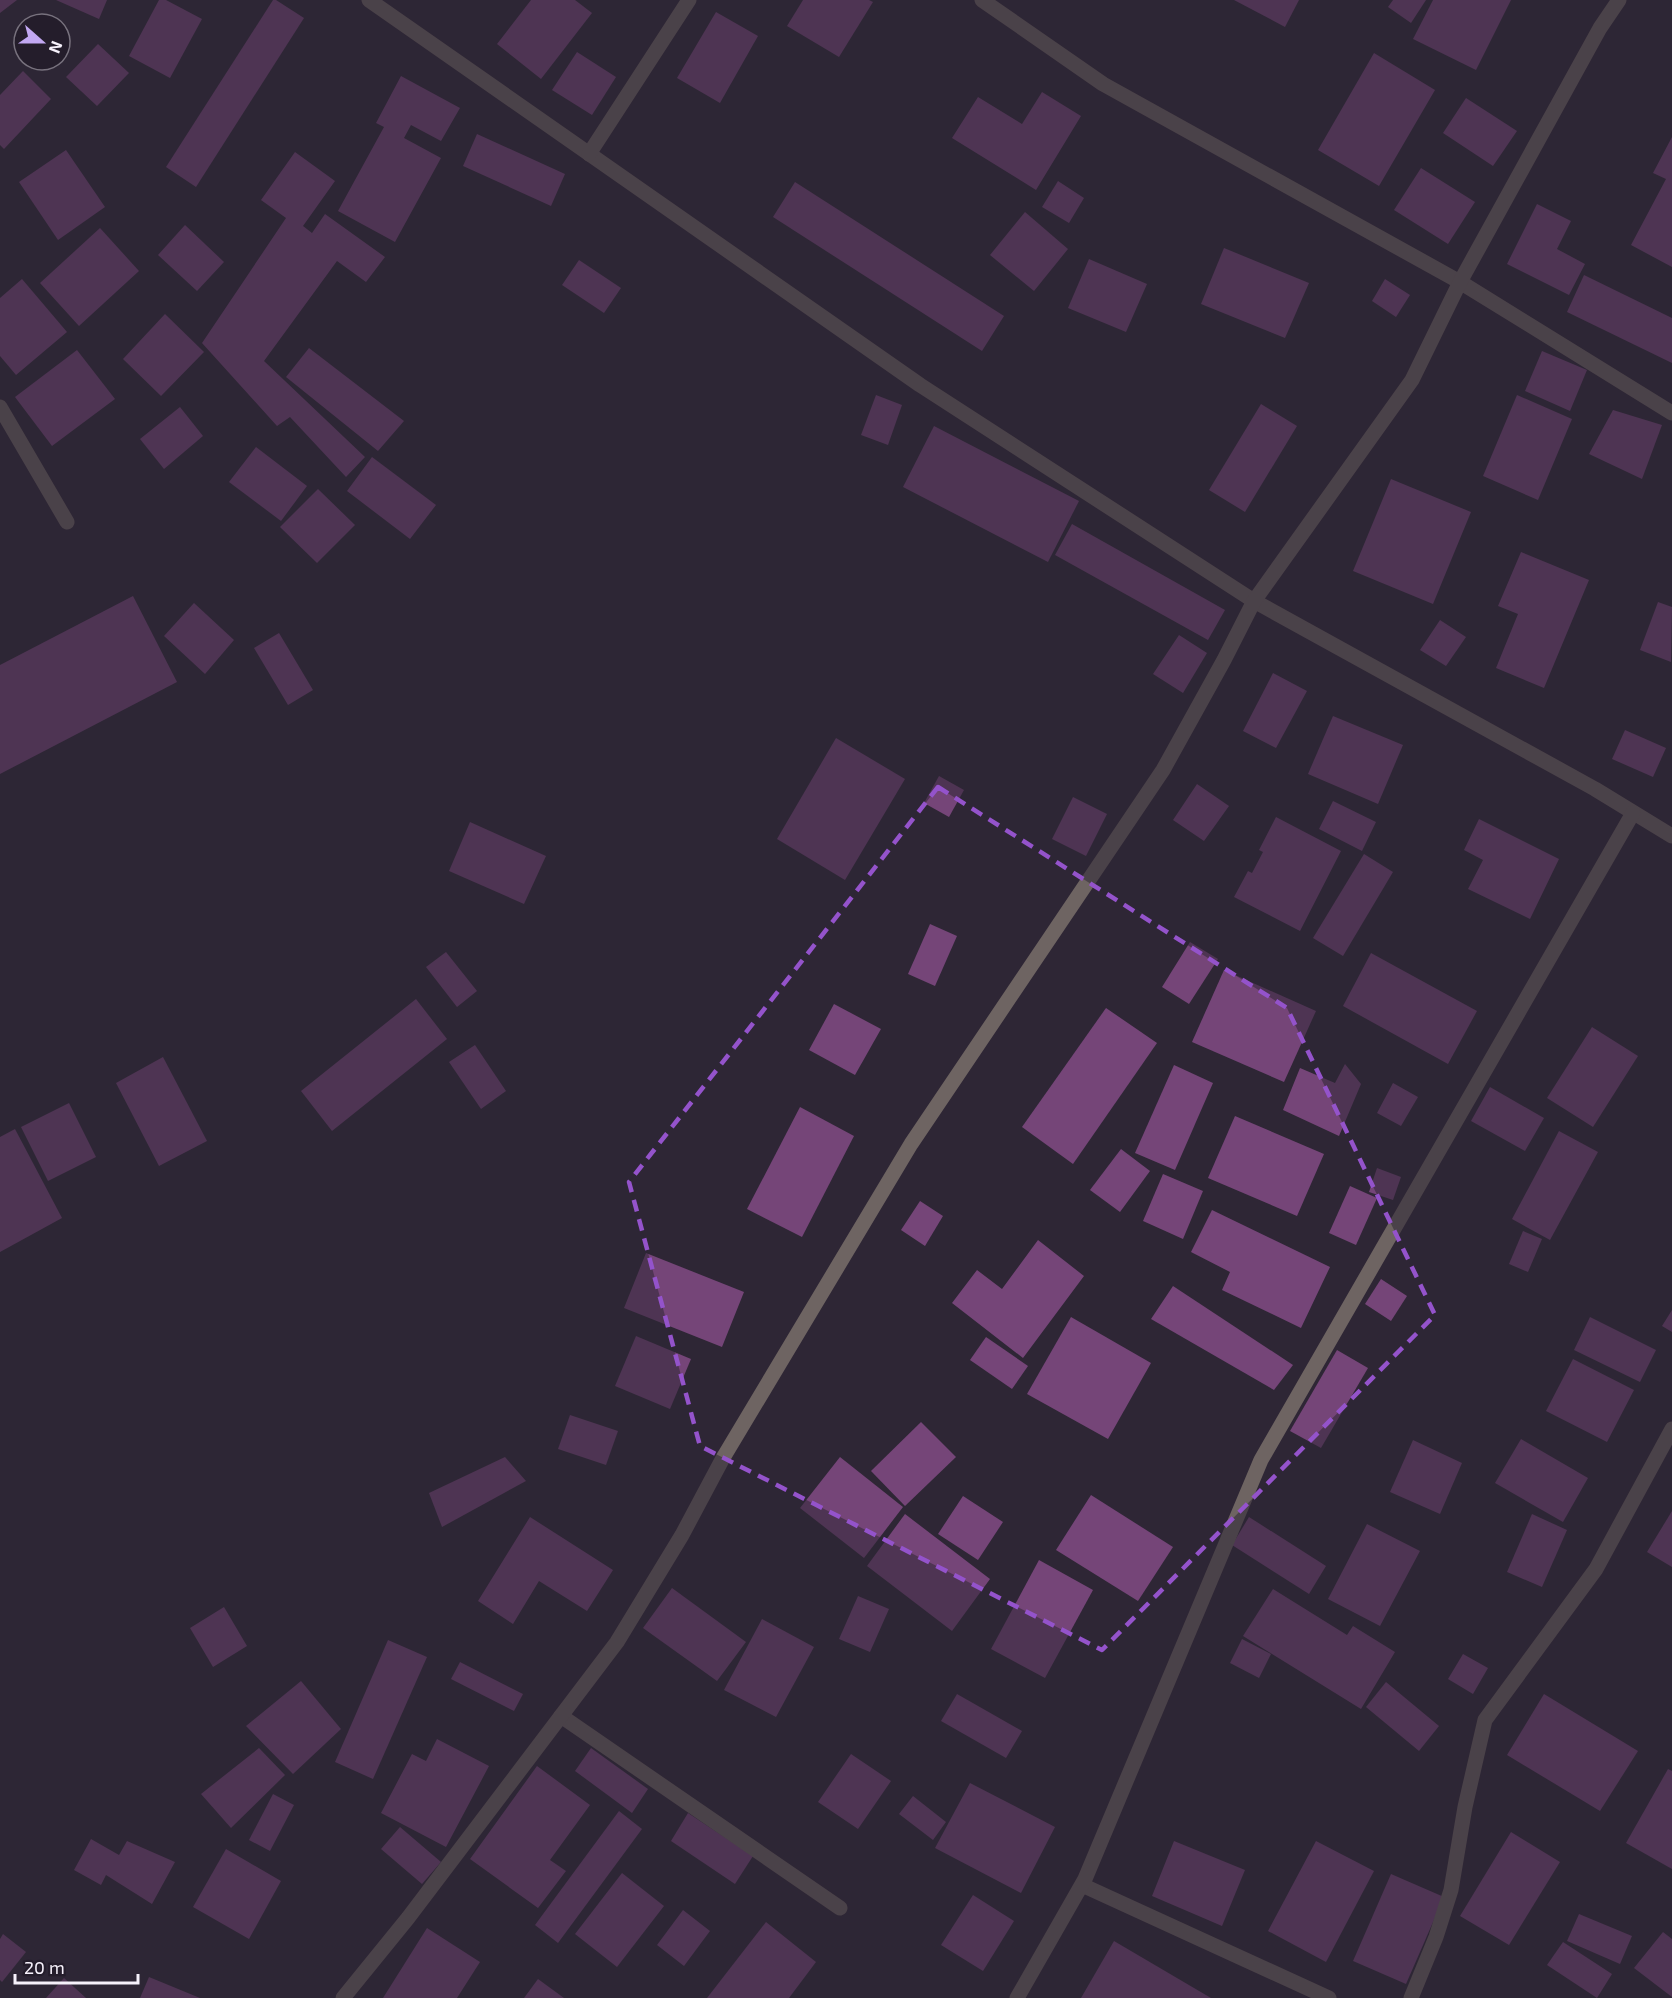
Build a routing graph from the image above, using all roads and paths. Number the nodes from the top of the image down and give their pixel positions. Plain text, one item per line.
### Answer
1 (369, 0) edge
2 (689, 0) edge
3 (982, 0) edge
4 (1619, 0) edge
5 (589, 154) junction
6 (1460, 282) junction
7 (0, 407) edge
8 (1672, 413) edge
9 (67, 522) dead end
10 (1254, 600) junction
11 (1633, 813) junction
12 (1672, 836) edge
13 (1672, 1429) edge
14 (561, 1716) junction
15 (1082, 1885) junction
16 (840, 1908) dead end
17 (343, 1998) edge
18 (1017, 1998) edge
19 (1329, 1998) edge
20 (1411, 1998) edge

1 - 5 street
2 - 5 street
3 - 6 street
4 - 6 street
5 - 10 street
6 - 8 street
6 - 10 street
7 - 9 street
10 - 11 street
10 - 14 street
11 - 12 street
11 - 15 street
13 - 20 street
14 - 16 street
14 - 17 street
15 - 18 street
15 - 19 street

